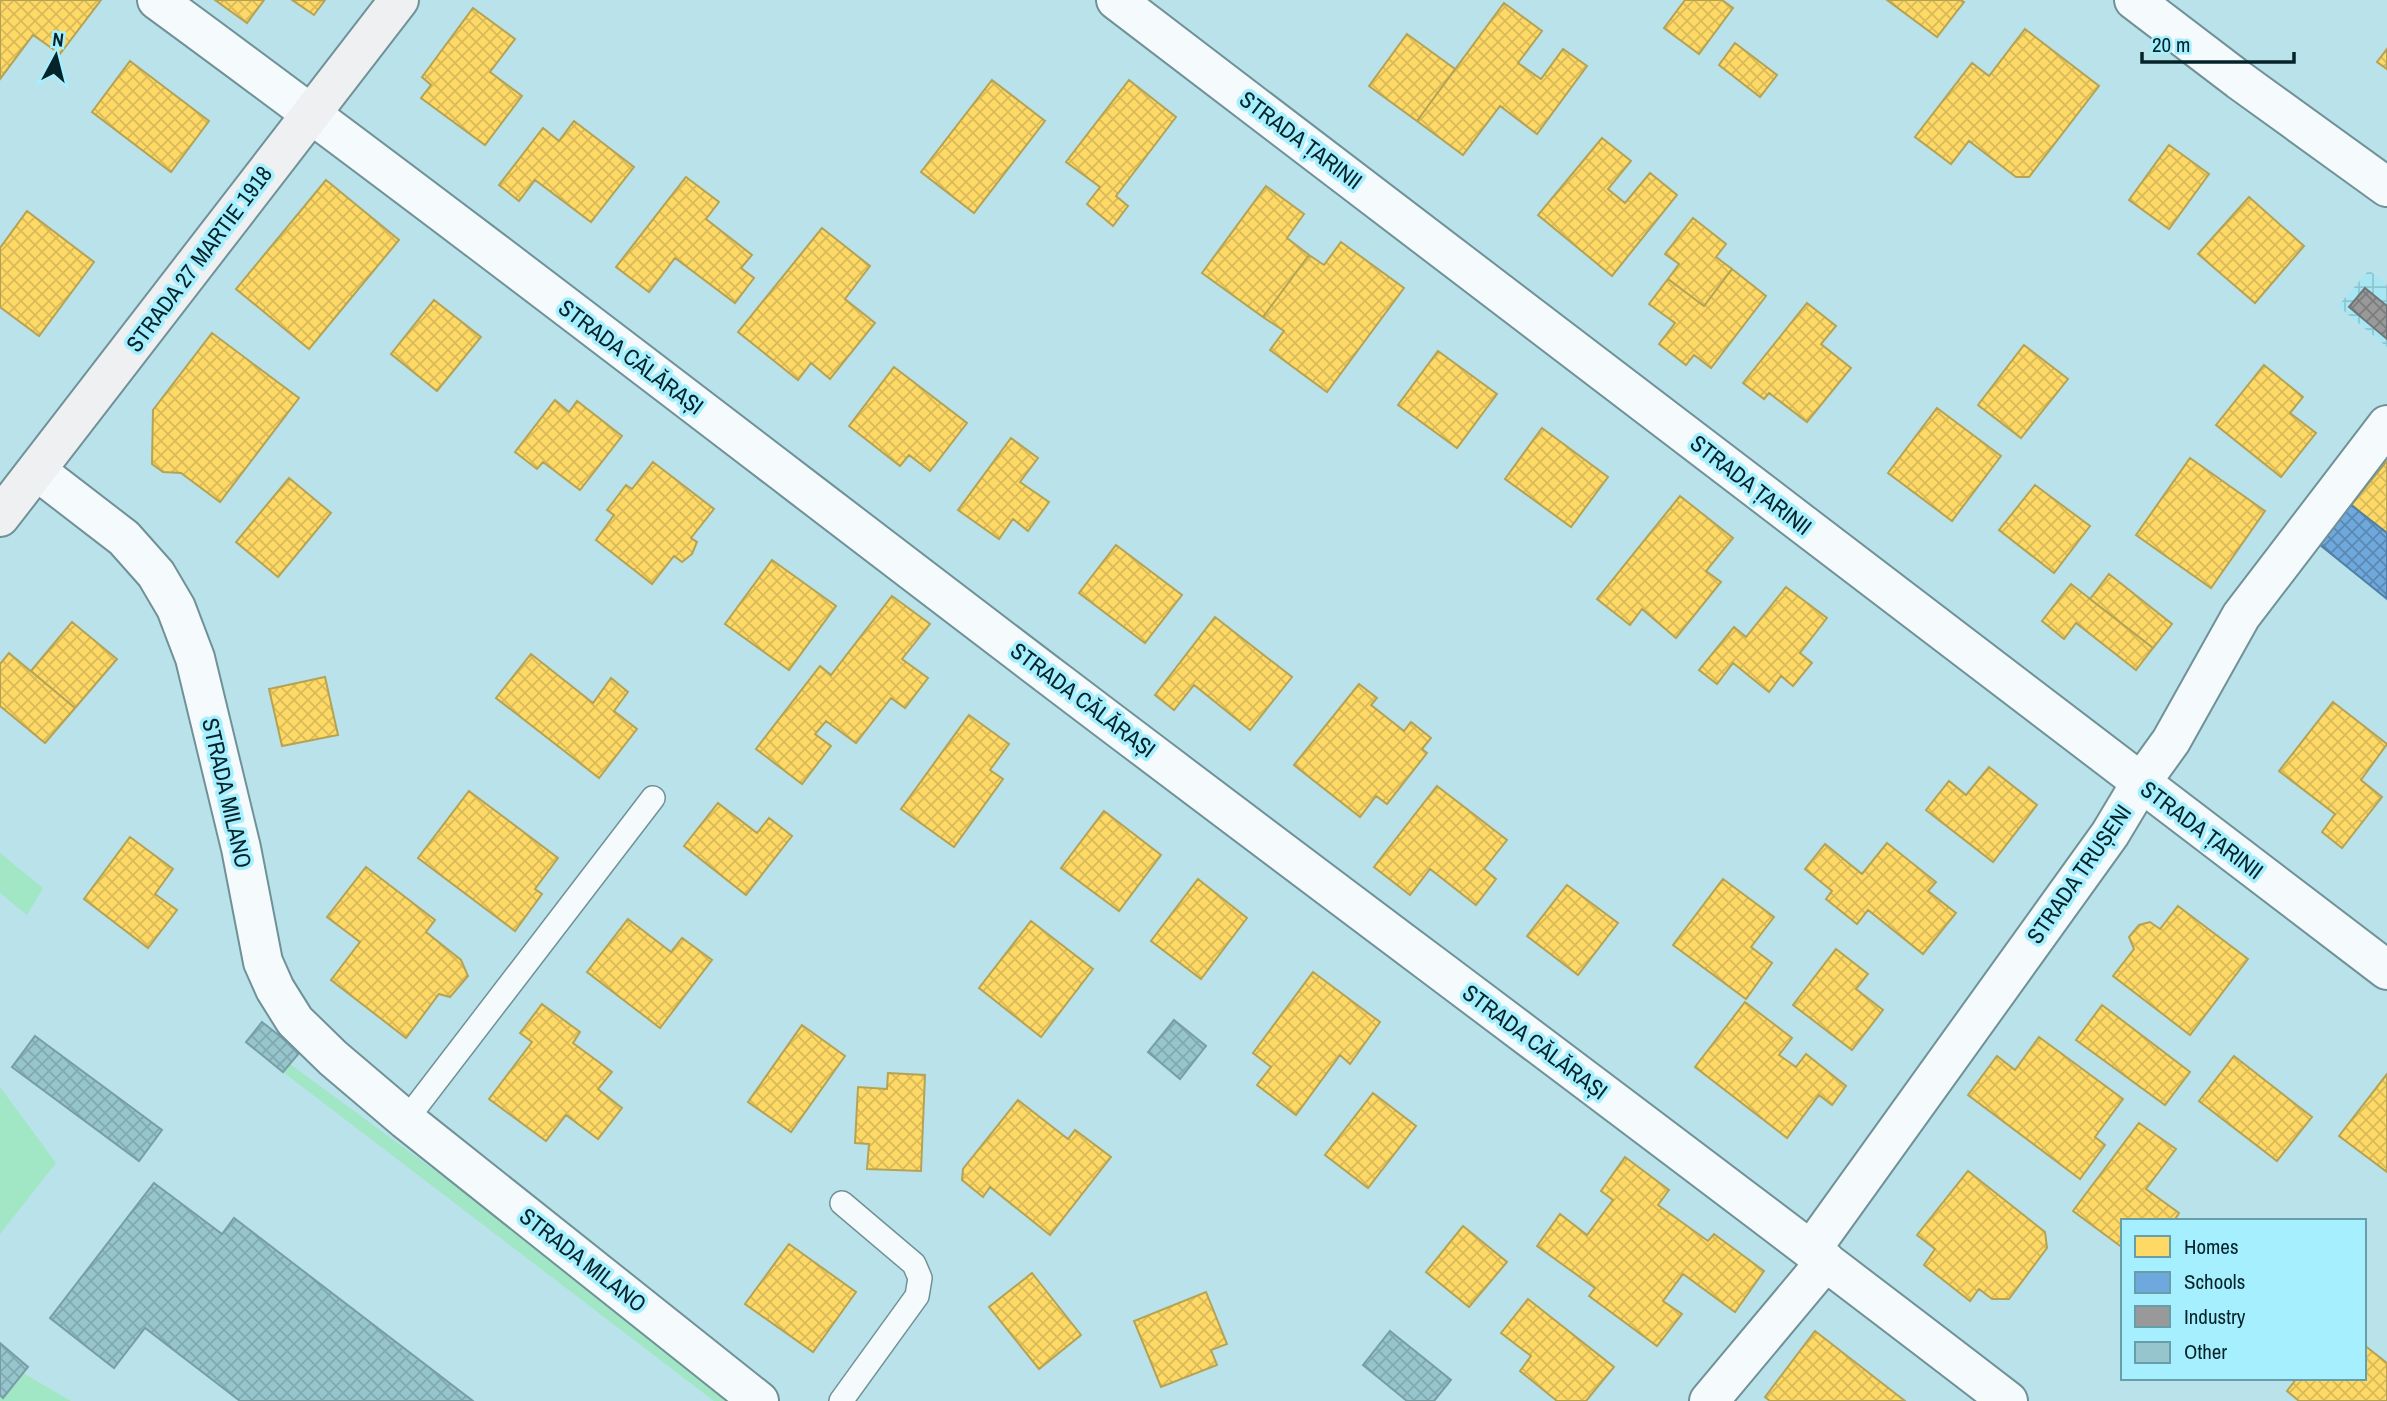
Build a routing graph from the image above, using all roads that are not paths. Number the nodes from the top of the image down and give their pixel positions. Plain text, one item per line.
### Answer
1 (157, 0) edge
2 (399, 0) edge
3 (1116, 0) edge
4 (2134, 0) edge
5 (311, 113) junction
6 (2387, 187) edge
7 (2387, 425) edge
8 (37, 471) junction
9 (0, 517) edge
10 (2140, 784) junction
11 (653, 798) dead end
12 (2387, 970) edge
13 (405, 1120) junction
14 (842, 1203) dead end
15 (1819, 1256) junction
16 (759, 1401) edge
17 (841, 1401) edge
18 (1709, 1401) edge
19 (2008, 1401) edge

1 - 5 street, STRADA CĂLĂRAȘI
2 - 5 main road, STRADA 27 MARTIE 1918
3 - 10 street, STRADA ȚARINII
4 - 6 street
5 - 8 main road, STRADA 27 MARTIE 1918
5 - 15 street, STRADA CĂLĂRAȘI
7 - 10 street, STRADA TRUȘENI
8 - 9 main road, STRADA 27 MARTIE 1918
8 - 13 street, STRADA MILANO
10 - 12 street, STRADA ȚARINII
10 - 15 street, STRADA TRUȘENI
11 - 13 lane
13 - 16 street, STRADA MILANO
14 - 17 lane
15 - 18 street, STRADA TRUȘENI
15 - 19 street, STRADA CĂLĂRAȘI

